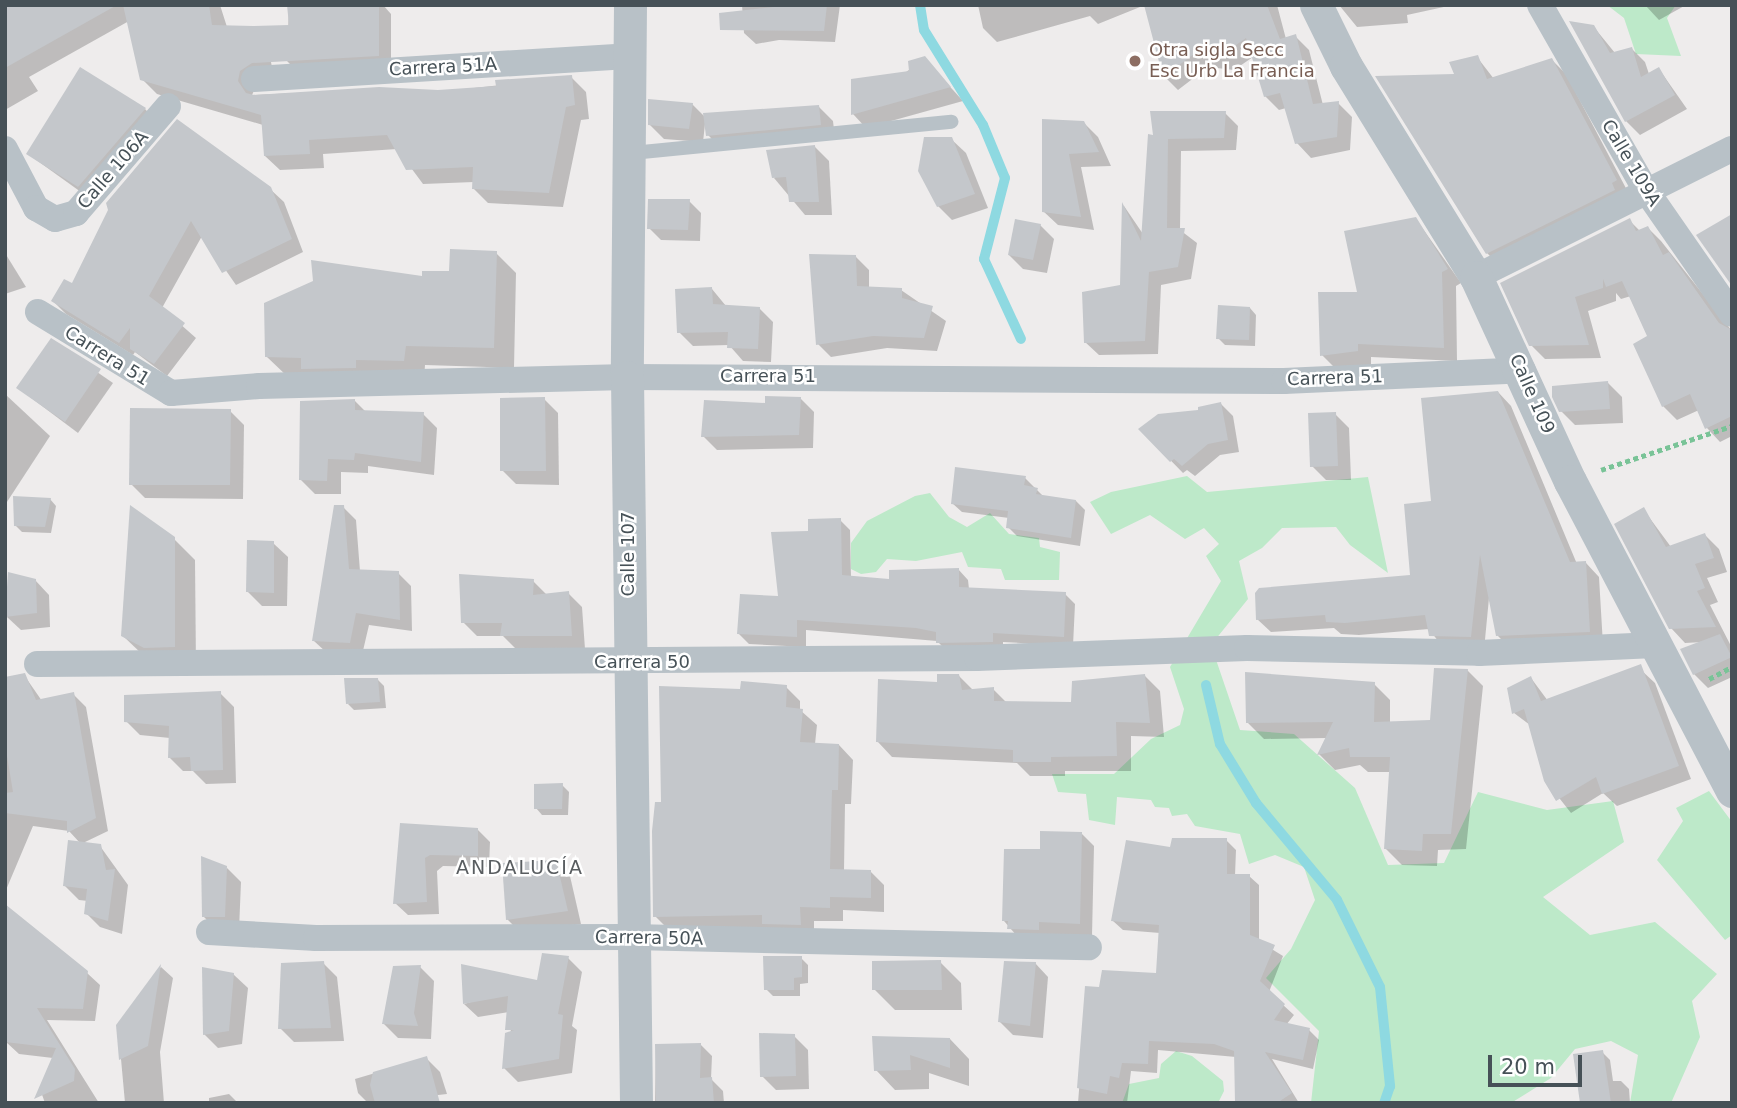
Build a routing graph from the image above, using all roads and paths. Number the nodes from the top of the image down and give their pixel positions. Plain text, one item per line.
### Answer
1 (630, 5) edge
2 (1315, 5) edge
3 (1540, 5) edge
4 (632, 56) junction
5 (254, 79) dead end
6 (168, 106) dead end
7 (951, 122) dead end
8 (5, 149) edge
9 (1732, 149) edge
10 (632, 153) junction
11 (1646, 189) junction
12 (1476, 277) junction
13 (38, 312) dead end
14 (1732, 314) edge
15 (1522, 370) junction
16 (627, 377) junction
17 (1732, 426) edge
18 (1570, 481) junction
19 (1655, 645) junction
20 (629, 663) junction
21 (37, 664) dead end
22 (1732, 791) edge
23 (209, 932) dead end
24 (632, 937) junction
25 (1089, 947) dead end
26 (636, 1103) edge

1 - 4 street, Calle 107
2 - 12 street, Calle 109
3 - 11 street, Calle 109A
4 - 5 street, Carrera 51A
4 - 10 street, Calle 107
6 - 8 street, Calle 106A
7 - 10 lane
9 - 11 street
10 - 16 street, Calle 107
11 - 12 street
11 - 14 street, Calle 109A
12 - 15 street, Calle 109
13 - 16 street, Carrera 51
15 - 16 street, Carrera 51
15 - 18 street, Calle 109
16 - 20 street, Calle 107
17 - 18 path
18 - 19 street, Calle 109
19 - 20 street, Carrera 50
19 - 22 street, Calle 109
20 - 21 street, Carrera 50
20 - 24 street, Calle 107
23 - 24 street, Carrera 50A
24 - 25 street, Carrera 50A
24 - 26 street, Calle 107

